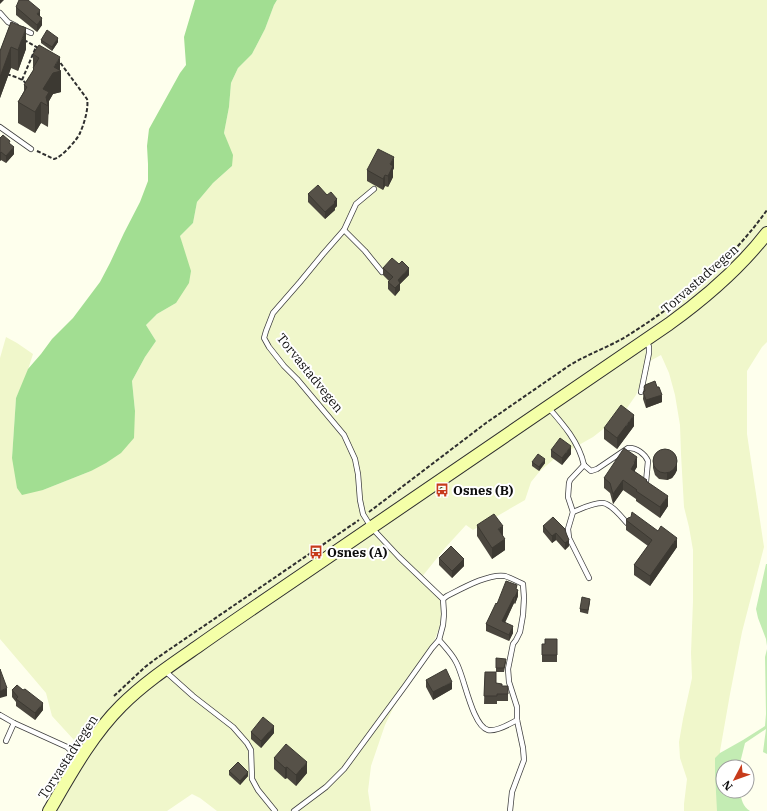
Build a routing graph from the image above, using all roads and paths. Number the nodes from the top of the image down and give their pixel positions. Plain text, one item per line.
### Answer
1 (0, 13) edge
2 (31, 33) dead end
3 (23, 39) edge
4 (36, 47) junction
5 (42, 50) edge
6 (54, 57) edge
7 (7, 74) edge
8 (22, 80) junction
9 (29, 89) edge
10 (0, 127) edge
11 (31, 148) joint
12 (374, 188) dead end
13 (767, 210) edge
14 (344, 230) junction
15 (767, 233) edge
16 (382, 272) edge
17 (646, 340) junction
18 (641, 392) dead end
19 (548, 406) junction
20 (584, 465) junction
21 (646, 482) edge
22 (573, 512) junction
23 (364, 516) junction
24 (628, 524) edge
25 (371, 527) junction
26 (589, 578) dead end
27 (443, 599) junction
28 (439, 640) junction
29 (164, 670) junction
30 (114, 696) dead end
31 (0, 716) edge
32 (517, 720) junction
33 (14, 723) junction
34 (6, 741) dead end
35 (80, 759) junction
36 (48, 811) edge
37 (275, 811) edge
38 (294, 811) edge
39 (510, 811) edge

1 - 2 lane
3 - 4 path
4 - 5 path
4 - 8 path
6 - 11 path
7 - 8 path
8 - 9 path
10 - 11 lane
12 - 14 lane, Torvastadvegen
13 - 23 path
14 - 16 lane
14 - 23 lane, Torvastadvegen
15 - 17 main road, Torvastadvegen
17 - 18 lane
17 - 19 main road, Torvastadvegen
19 - 20 lane
19 - 25 main road, Torvastadvegen
20 - 21 lane
20 - 22 lane
22 - 24 lane
22 - 26 lane
23 - 25 lane, Torvastadvegen
23 - 30 path
25 - 27 lane, Torvastadvegen
25 - 29 main road, Torvastadvegen
27 - 28 lane
27 - 32 lane
28 - 32 lane
28 - 38 lane
29 - 35 main road, Torvastadvegen
29 - 37 lane
31 - 33 lane
32 - 39 lane
33 - 34 lane
33 - 35 lane
35 - 36 main road, Torvastadvegen

